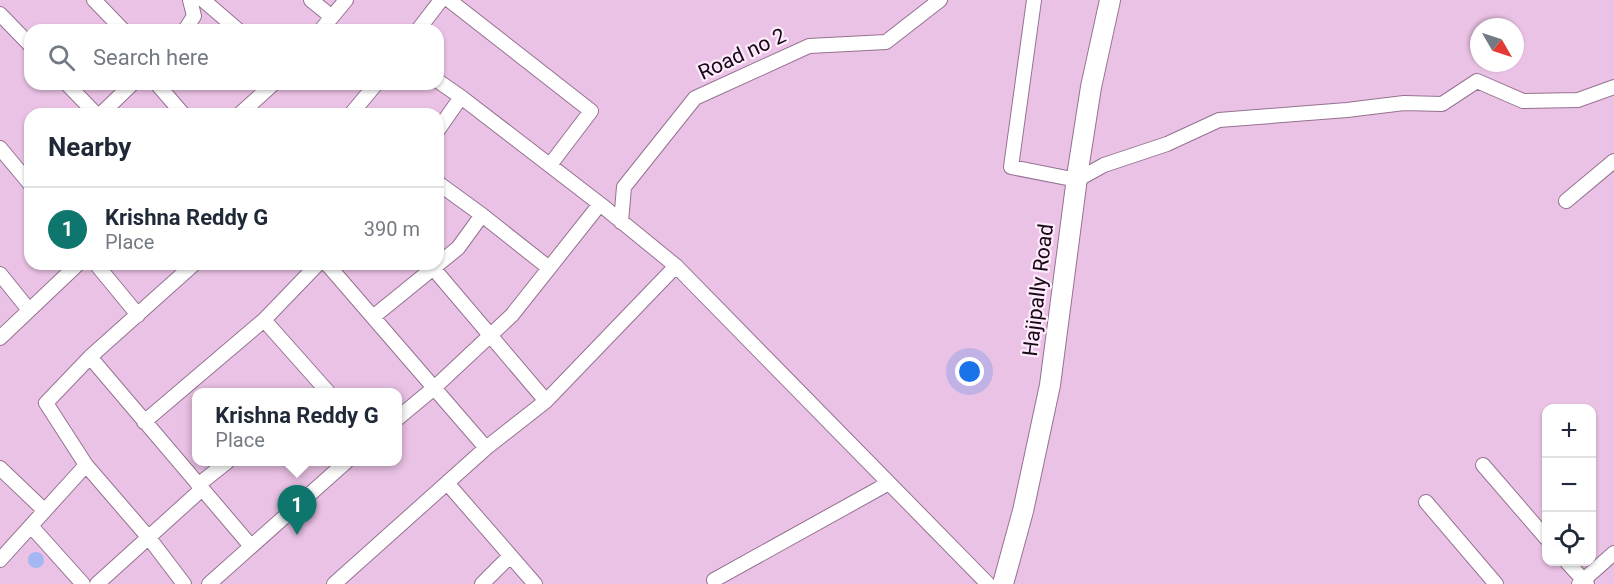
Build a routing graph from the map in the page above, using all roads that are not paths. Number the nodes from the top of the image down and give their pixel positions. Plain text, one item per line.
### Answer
1 (94, 0) edge
2 (190, 0) edge
3 (203, 0) edge
4 (311, 0) edge
5 (346, 0) edge
6 (441, 0) edge
7 (449, 0) edge
8 (940, 0) edge
9 (1034, 0) edge
10 (1110, 0) edge
11 (0, 14) edge
12 (332, 17) junction
13 (117, 24) edge
14 (188, 24) edge
15 (231, 24) edge
16 (326, 24) edge
17 (423, 24) edge
18 (24, 39) edge
19 (444, 85) edge
20 (1614, 87) edge
21 (74, 90) edge
22 (125, 90) edge
23 (161, 90) edge
24 (266, 90) edge
25 (371, 90) edge
26 (461, 97) junction
27 (93, 108) edge
28 (106, 108) edge
29 (178, 108) edge
30 (247, 108) edge
31 (356, 108) edge
32 (444, 121) edge
33 (0, 148) edge
34 (1614, 161) edge
35 (549, 165) junction
36 (24, 176) edge
37 (1077, 180) junction
38 (444, 187) edge
39 (1566, 201) dead end
40 (600, 204) junction
41 (482, 214) junction
42 (621, 222) junction
43 (444, 259) edge
44 (676, 266) junction
45 (549, 268) junction
46 (72, 270) edge
47 (101, 270) edge
48 (188, 270) edge
49 (312, 270) edge
50 (332, 270) edge
51 (431, 270) edge
52 (435, 270) edge
53 (0, 274) edge
54 (29, 310) junction
55 (138, 315) junction
56 (374, 316) junction
57 (264, 320) junction
58 (491, 335) junction
59 (0, 338) edge
60 (90, 357) junction
61 (318, 388) edge
62 (434, 388) junction
63 (546, 401) junction
64 (402, 415) edge
65 (144, 422) junction
66 (486, 448) junction
67 (86, 465) junction
68 (1483, 465) dead end
69 (223, 466) edge
70 (341, 466) edge
71 (0, 468) edge
72 (889, 483) junction
73 (448, 484) junction
74 (200, 487) junction
75 (1426, 501) dead end
76 (44, 510) junction
77 (31, 526) junction
78 (1542, 533) edge
79 (149, 538) junction
80 (250, 545) junction
81 (1614, 554) edge
82 (510, 556) junction
83 (0, 560) edge
84 (1571, 566) edge
85 (713, 583) edge
86 (1583, 583) edge
87 (83, 584) edge
88 (98, 584) edge
89 (184, 584) edge
90 (209, 584) edge
91 (334, 584) edge
92 (482, 584) edge
93 (536, 584) edge
94 (988, 584) edge
95 (1003, 584) edge
96 (1496, 584) edge

1 - 13 street
2 - 14 street
3 - 15 street
4 - 12 street
5 - 12 street
6 - 17 street
7 - 35 street
8 - 42 street, Road no 2
9 - 37 street
10 - 37 street, Hajipally Road
11 - 18 street
12 - 16 street
19 - 26 street
20 - 37 street
21 - 27 street
22 - 28 street
23 - 29 street
24 - 30 street
25 - 31 street
26 - 32 street
26 - 35 street
33 - 36 street
34 - 39 street
35 - 40 street
37 - 95 street, Hajipally Road
38 - 41 street
40 - 42 street
40 - 45 street
41 - 43 street
41 - 45 street
42 - 44 street
44 - 63 street
44 - 72 street
45 - 58 street
46 - 54 street
47 - 55 street
48 - 55 street
49 - 57 street
50 - 56 street
51 - 56 street
52 - 58 street
53 - 54 street
54 - 59 street
55 - 60 street
56 - 62 street
57 - 61 street
57 - 65 street
58 - 62 street
58 - 63 street
60 - 65 street
60 - 67 street
62 - 64 street
62 - 66 street
63 - 66 street
65 - 74 street
66 - 73 street
67 - 76 street
67 - 79 street
68 - 78 street
69 - 74 street
70 - 80 street
71 - 76 street
72 - 85 street
72 - 94 street
73 - 82 street
73 - 91 street
74 - 79 street
74 - 80 street
75 - 96 street
76 - 77 street
77 - 83 street
77 - 87 street
79 - 88 street
79 - 89 street
80 - 90 street
81 - 86 street
82 - 92 street
82 - 93 street
84 - 86 street

